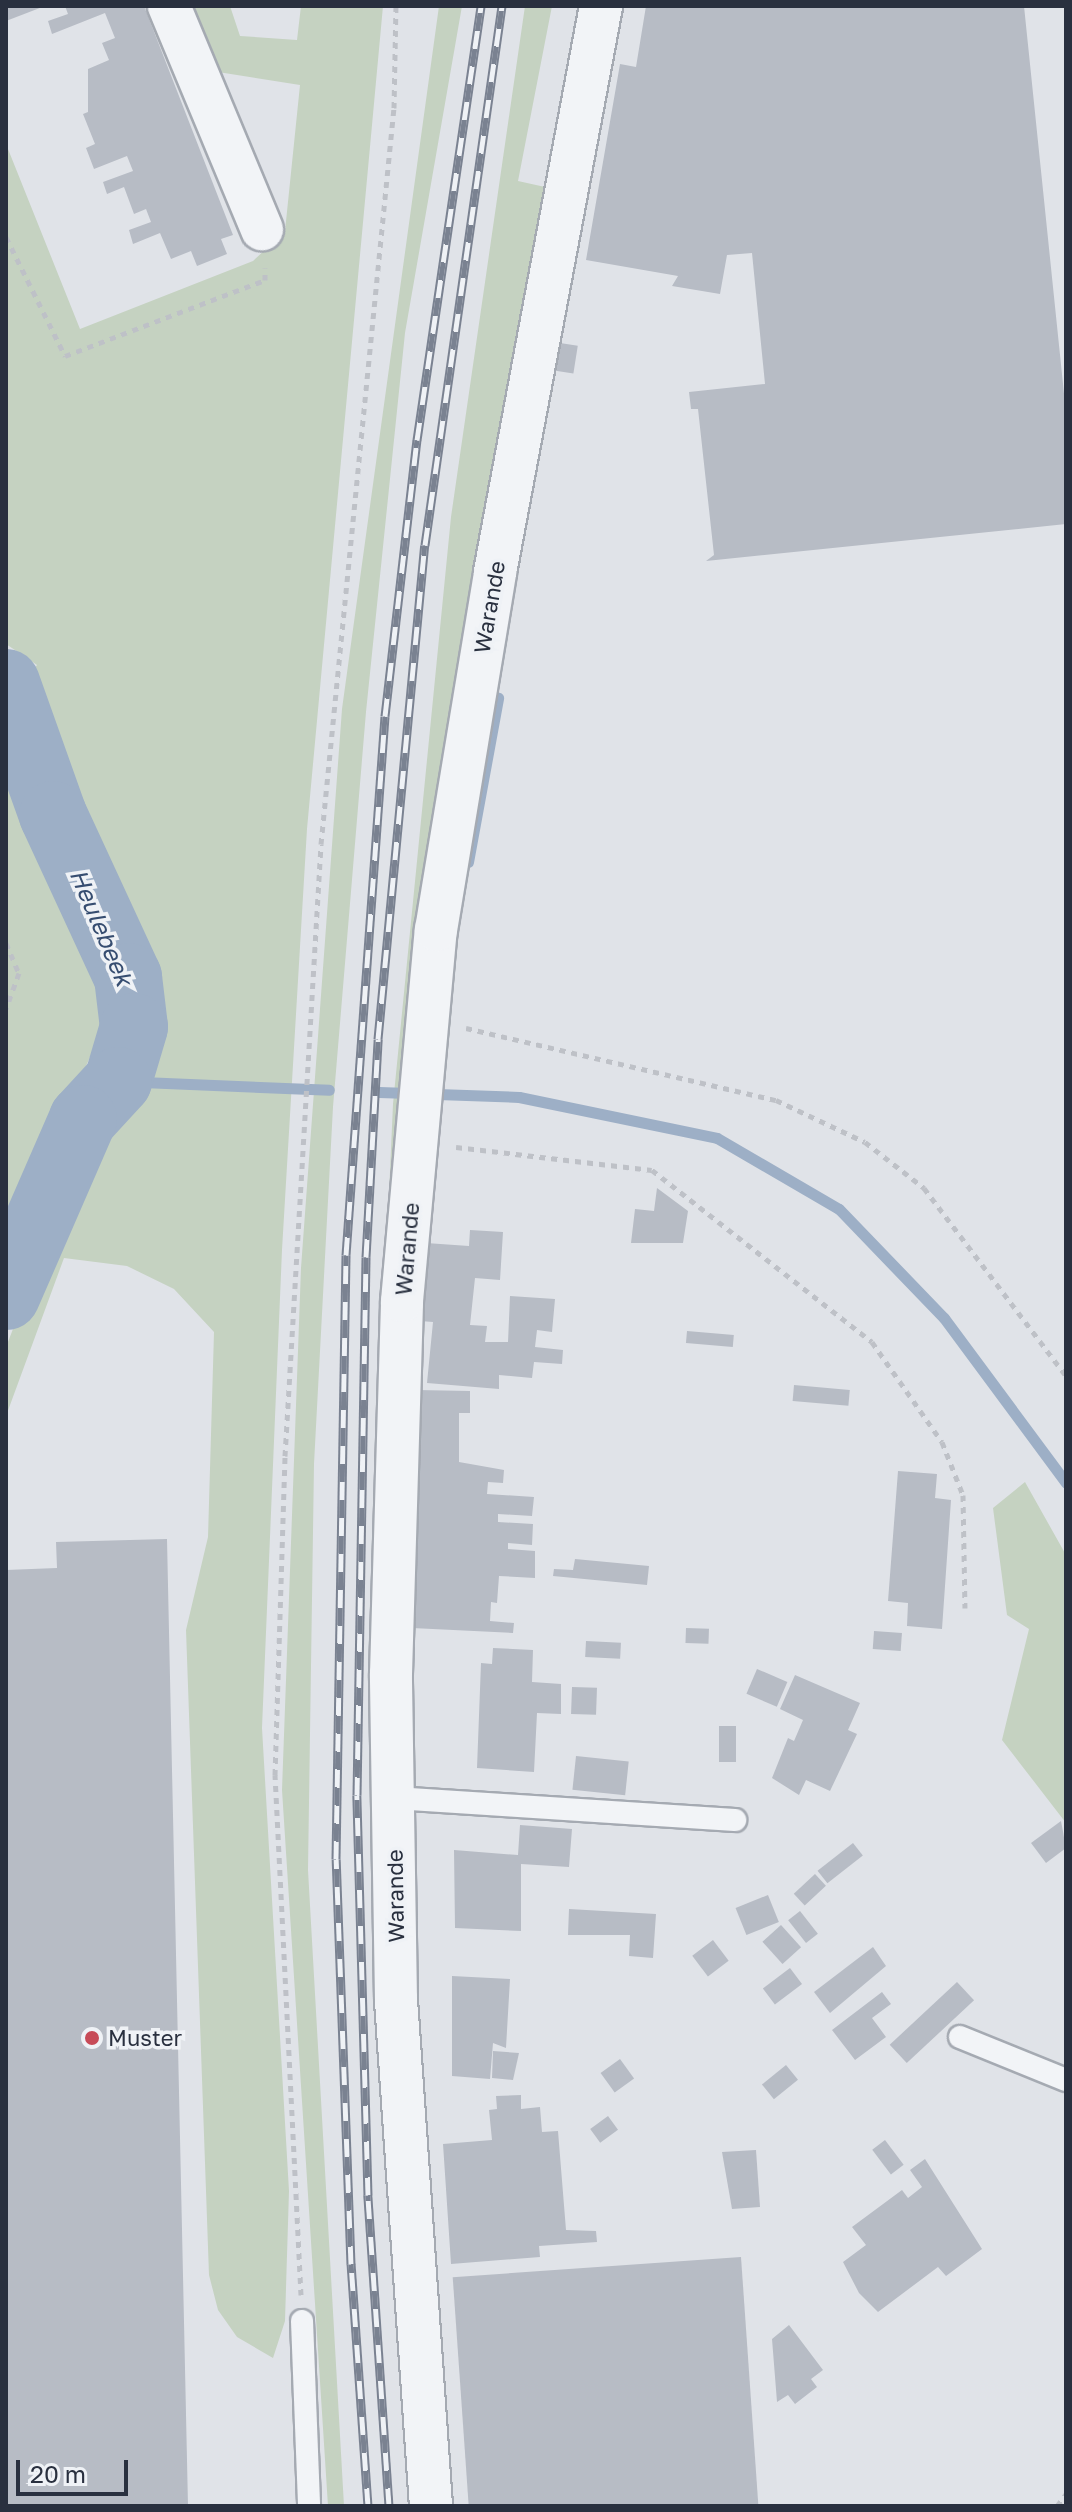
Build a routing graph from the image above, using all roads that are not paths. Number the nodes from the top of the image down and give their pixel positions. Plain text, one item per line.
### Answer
1 (169, 6) edge
2 (601, 6) edge
3 (262, 229) road end
4 (394, 1798) junction
5 (735, 1820) dead end
6 (960, 2037) dead end
7 (1066, 2080) edge
8 (302, 2321) road end
9 (309, 2506) edge
10 (431, 2506) edge

1 - 3 street
2 - 4 street, Warande
4 - 5 lane
4 - 10 street, Warande
6 - 7 lane
8 - 9 lane

